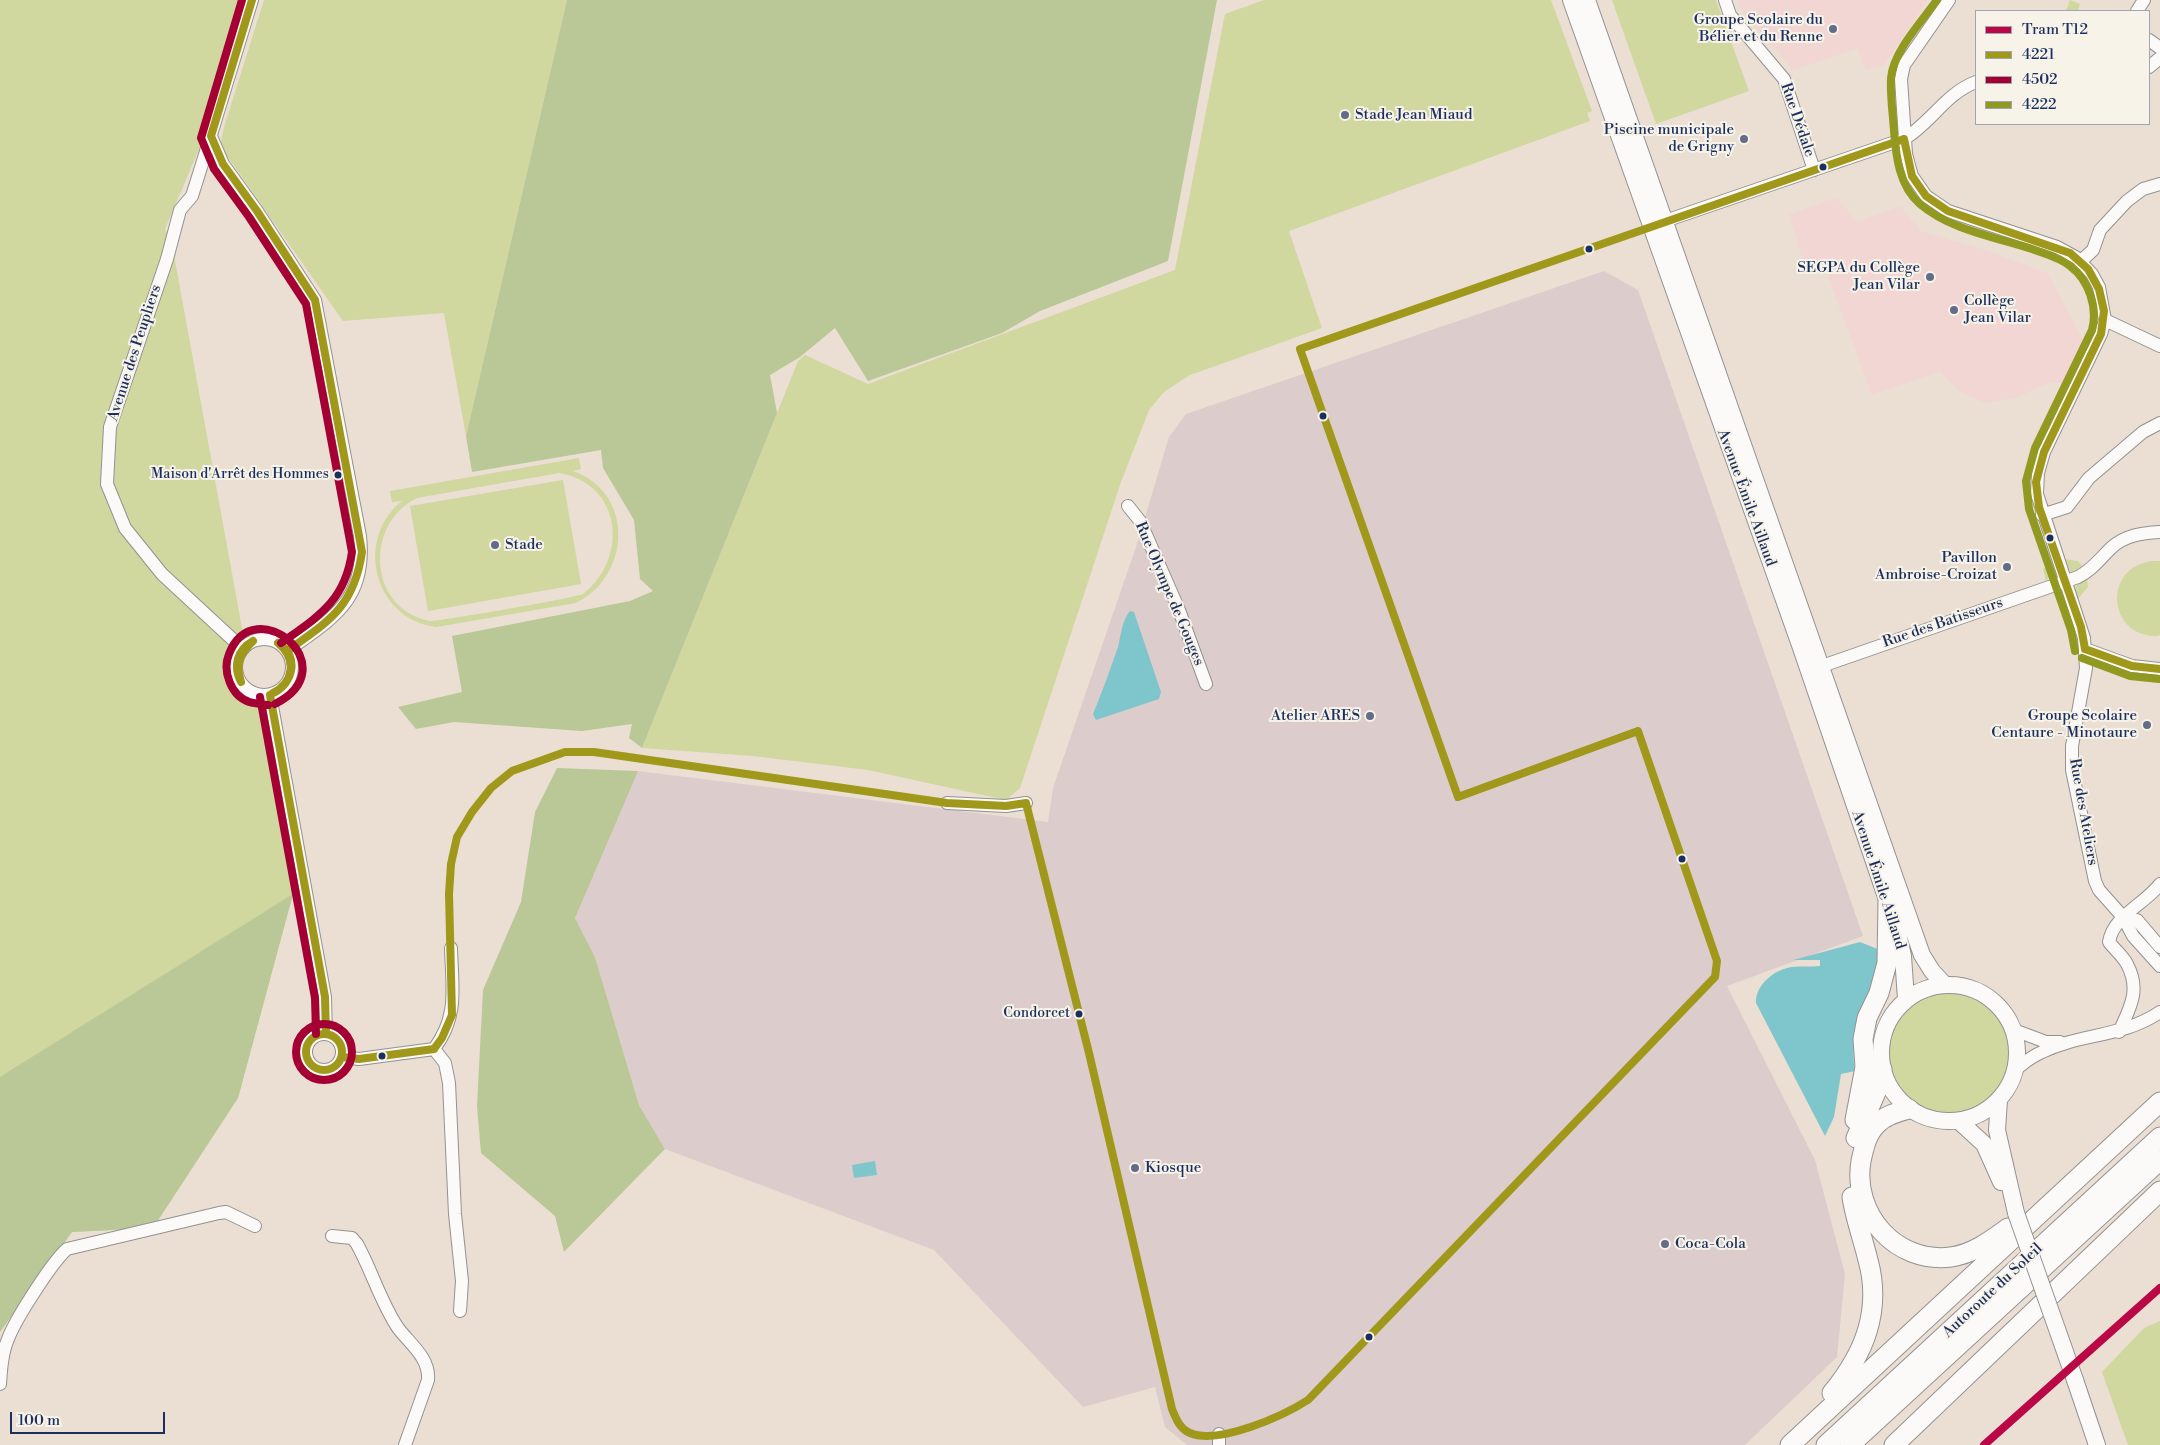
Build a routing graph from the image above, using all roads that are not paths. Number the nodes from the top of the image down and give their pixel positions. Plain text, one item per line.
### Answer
1 (252, 0) edge
2 (1571, 0) edge
3 (1587, 0) edge
4 (1725, 0) edge
5 (1949, 0) edge
6 (2160, 58) edge
7 (2150, 66) edge
8 (1975, 82) edge
9 (211, 136) junction
10 (1904, 139) junction
11 (1814, 170) junction
12 (2160, 184) edge
13 (1665, 221) junction
14 (2081, 261) junction
15 (2105, 320) junction
16 (2160, 346) edge
17 (2160, 423) edge
18 (1128, 506) dead end
19 (2042, 515) junction
20 (2160, 532) edge
21 (2065, 581) junction
22 (243, 649) junction
23 (2085, 649) junction
24 (287, 651) junction
25 (1822, 666) junction
26 (2160, 670) edge
27 (1206, 684) dead end
28 (270, 695) junction
29 (947, 803) dead end
30 (1026, 803) dead end
31 (2160, 884) edge
32 (1888, 902) junction
33 (2123, 917) junction
34 (2160, 947) edge
35 (451, 948) dead end
36 (2160, 966) edge
37 (1945, 984) junction
38 (1906, 999) junction
39 (2160, 1012) edge
40 (2014, 1030) junction
41 (2119, 1032) junction
42 (326, 1034) junction
43 (2070, 1042) junction
44 (434, 1049) junction
45 (342, 1057) junction
46 (1882, 1069) junction
47 (2016, 1070) junction
48 (1999, 1100) junction
49 (2160, 1102) edge
50 (1909, 1109) junction
51 (1960, 1122) junction
52 (2160, 1137) edge
53 (2112, 1144) junction
54 (1850, 1159) junction
55 (2160, 1160) edge
56 (2160, 1192) edge
57 (2016, 1213) junction
58 (255, 1226) dead end
59 (332, 1236) dead end
60 (460, 1311) dead end
61 (0, 1384) edge
62 (2094, 1440) edge
63 (405, 1445) edge
64 (1782, 1445) edge
65 (1790, 1445) edge
66 (1826, 1445) edge
67 (1850, 1445) edge
68 (1894, 1445) edge

1 - 9 street, Avenue des Peupliers
2 - 32 main road, Avenue Émile Aillaud
3 - 13 main road, Avenue Émile Aillaud
4 - 11 street, Rue Dédale
5 - 10 street
6 - 7 street
8 - 10 street
9 - 22 street, Avenue des Peupliers
9 - 24 street
10 - 11 street
10 - 14 street
11 - 13 street
12 - 14 street
13 - 25 main road, Avenue Émile Aillaud
14 - 15 street
15 - 16 street
15 - 19 street, Rue des Ateliers
17 - 19 street
18 - 27 street, Rue Olympe de Gouges
19 - 21 street, Rue des Ateliers
20 - 21 street, Rue des Batisseurs
21 - 23 street, Rue des Ateliers
21 - 25 street, Rue des Batisseurs
22 - 24 street
22 - 28 street
23 - 26 street
23 - 33 street, Rue des Ateliers
24 - 28 street
25 - 37 main road, Avenue Émile Aillaud
28 - 42 street
29 - 30 street
31 - 33 street
32 - 38 main road, Avenue Émile Aillaud
32 - 54 highway
33 - 34 street
33 - 36 street
33 - 41 street
35 - 44 street
37 - 38 main road
37 - 40 main road
38 - 46 main road
39 - 41 street
40 - 43 street
40 - 47 main road
41 - 43 street
42 - 45 street
42 - 45 street
43 - 47 street
44 - 45 street
44 - 60 street
46 - 50 main road
46 - 54 highway
47 - 48 main road
48 - 51 main road
48 - 57 main road
49 - 53 highway
50 - 51 main road
50 - 53 highway
51 - 57 main road
52 - 66 highway, Autoroute du Soleil
53 - 65 highway
54 - 64 highway
55 - 67 highway, Autoroute du Soleil
56 - 68 highway
57 - 62 main road, bridge
58 - 61 street
59 - 63 street

